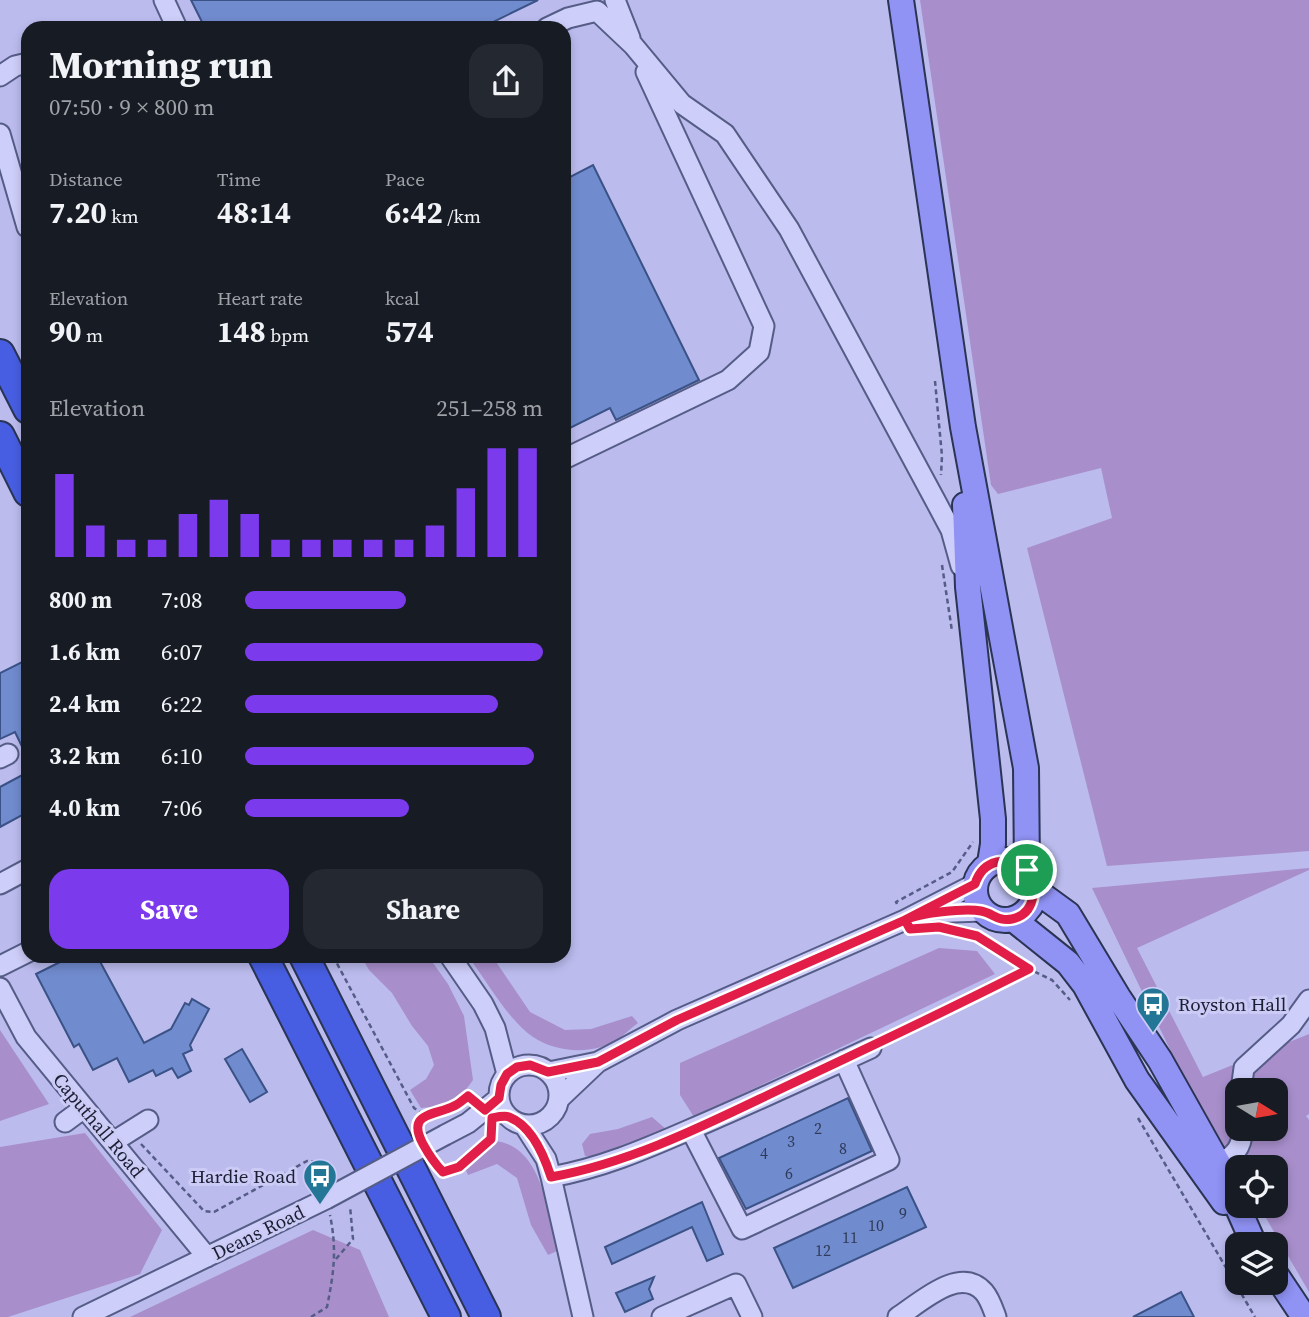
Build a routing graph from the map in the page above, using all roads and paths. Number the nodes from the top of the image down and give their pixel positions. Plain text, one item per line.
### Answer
1 (164, 0) edge
2 (615, 0) edge
3 (901, 0) edge
4 (174, 21) edge
5 (562, 21) edge
6 (633, 45) junction
7 (21, 55) edge
8 (0, 59) edge
9 (21, 65) edge
10 (0, 76) edge
11 (0, 134) edge
12 (0, 173) edge
13 (21, 204) edge
14 (21, 214) edge
15 (0, 354) edge
16 (21, 395) edge
17 (963, 428) junction
18 (0, 436) edge
19 (571, 456) edge
20 (21, 478) edge
21 (968, 587) junction
22 (990, 863) junction
23 (21, 873) edge
24 (1031, 880) junction
25 (0, 884) edge
26 (975, 884) junction
27 (983, 911) junction
28 (917, 914) junction
29 (1013, 919) junction
30 (951, 930) dead end
31 (21, 956) edge
32 (267, 963) edge
33 (308, 963) edge
34 (337, 963) edge
35 (455, 963) edge
36 (0, 967) edge
37 (1029, 969) junction
38 (0, 988) edge
39 (1309, 1000) edge
40 (1072, 1003) dead end
41 (495, 1028) junction
42 (871, 1048) joint
43 (844, 1060) junction
44 (598, 1062) junction
45 (530, 1065) junction
46 (548, 1072) junction
47 (507, 1074) junction
48 (1243, 1078) edge
49 (559, 1099) junction
50 (84, 1108) junction
51 (1134, 1110) dead end
52 (502, 1113) junction
53 (424, 1115) junction
54 (148, 1120) dead end
55 (546, 1120) junction
56 (65, 1122) dead end
57 (691, 1130) junction
58 (417, 1133) dead end
59 (121, 1137) junction
60 (1242, 1141) edge
61 (429, 1153) dead end
62 (1219, 1165) junction
63 (549, 1168) junction
64 (335, 1174) dead end
65 (324, 1200) junction
66 (349, 1202) dead end
67 (1246, 1232) edge
68 (1249, 1232) edge
69 (207, 1257) junction
70 (336, 1259) junction
71 (1288, 1293) edge
72 (95, 1315) edge
73 (311, 1317) edge
74 (446, 1317) edge
75 (486, 1317) edge
76 (583, 1317) edge
77 (662, 1317) edge
78 (752, 1317) edge
79 (898, 1317) edge
80 (996, 1317) edge
81 (1255, 1317) edge
82 (1304, 1317) edge

1 - 4 street
2 - 6 street
3 - 17 main road
5 - 6 street
6 - 19 street
6 - 21 street
7 - 8 street
9 - 10 street
11 - 13 street
12 - 14 street
15 - 16 highway
17 - 21 main road
17 - 24 main road
18 - 20 highway
21 - 22 main road
22 - 24 main road
22 - 26 main road
23 - 25 street
24 - 29 main road
24 - 62 main road
26 - 27 main road
26 - 28 street
27 - 28 street
27 - 29 main road
28 - 44 street
29 - 67 main road
30 - 37 path
31 - 36 street
32 - 74 highway
33 - 75 highway
34 - 53 path
35 - 41 street
37 - 40 path
37 - 42 path
38 - 50 street, Caputhall Road
39 - 48 street
41 - 45 street
41 - 47 street
42 - 43 street
43 - 57 street
43 - 57 street
44 - 46 street
44 - 49 street
45 - 46 street
45 - 47 street
46 - 49 street
47 - 52 street
49 - 55 street
50 - 56 street
50 - 59 street, Caputhall Road
51 - 81 path
52 - 53 path
52 - 55 street
52 - 61 path
52 - 63 street
52 - 65 street, Deans Road, bridge
53 - 58 path
54 - 59 street
55 - 63 street
57 - 63 street
59 - 64 path
59 - 69 street, Caputhall Road
60 - 62 street
62 - 68 main road
63 - 76 street
65 - 69 street, Deans Road
65 - 70 path
66 - 70 path
69 - 72 street, Deans Road
70 - 73 path
71 - 82 main road
77 - 78 street
79 - 80 street

